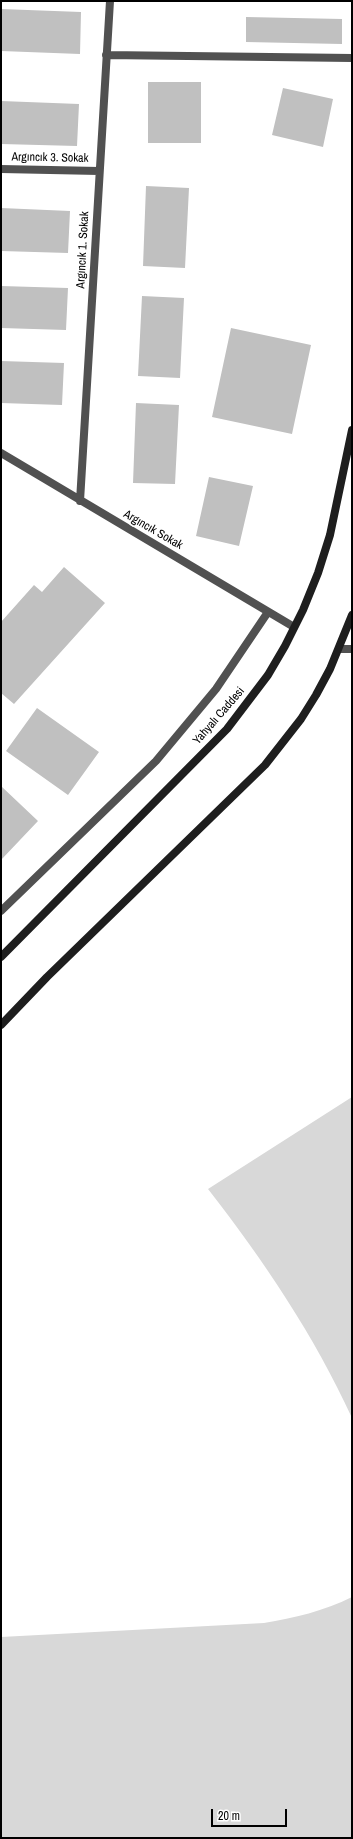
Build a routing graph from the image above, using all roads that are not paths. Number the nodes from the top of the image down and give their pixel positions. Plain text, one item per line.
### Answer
1 (110, 1) edge
2 (106, 55) junction
3 (352, 58) edge
4 (1, 169) edge
5 (99, 171) junction
6 (352, 430) edge
7 (1, 453) edge
8 (80, 501) junction
9 (268, 612) junction
10 (352, 615) edge
11 (294, 627) junction
12 (339, 649) junction
13 (352, 650) edge
14 (1, 912) edge
15 (1, 957) edge
16 (1, 1025) edge

1 - 2 street, Argıncık 1. Sokak
2 - 3 street
2 - 5 street, Argıncık 1. Sokak
4 - 5 street, Argıncık 3. Sokak
5 - 8 street, Argıncık 1. Sokak
6 - 11 main road, Yahyalı Caddesi
7 - 8 street, Argıncık Sokak
8 - 9 street, Argıncık Sokak
9 - 11 street, Argıncık Sokak
9 - 14 street
10 - 12 main road
11 - 15 main road, Yahyalı Caddesi
12 - 13 street
12 - 16 main road

